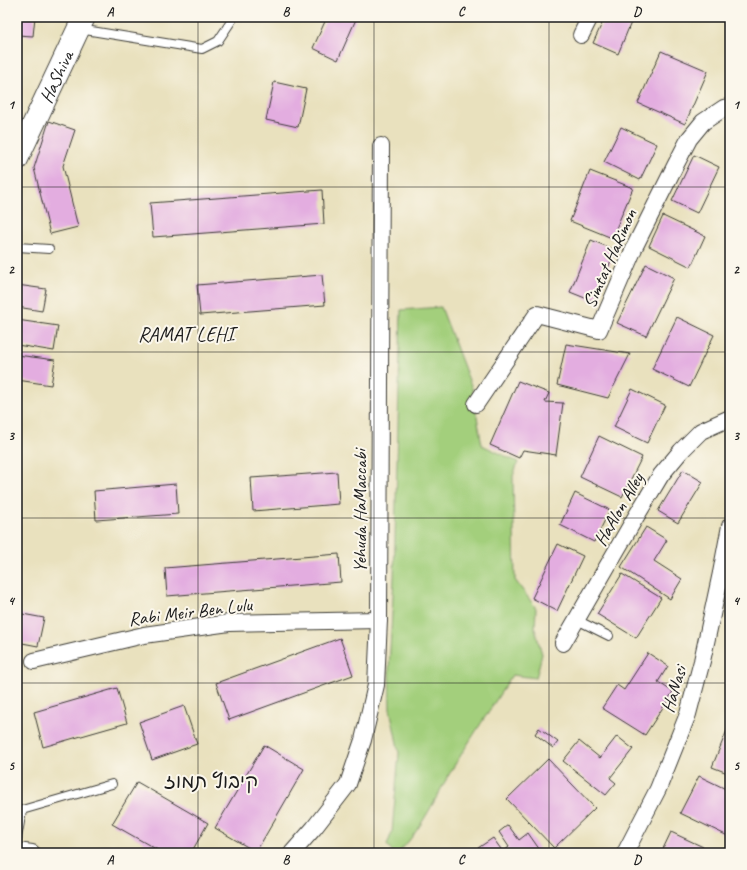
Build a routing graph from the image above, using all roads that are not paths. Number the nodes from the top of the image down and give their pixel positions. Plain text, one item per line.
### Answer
1 (590, 17) edge
2 (232, 19) edge
3 (81, 23) edge
4 (581, 35) dead end
5 (730, 107) edge
6 (381, 146) dead end
7 (17, 159) edge
8 (17, 247) edge
9 (49, 249) dead end
10 (476, 404) dead end
11 (730, 418) edge
12 (730, 526) edge
13 (379, 620) junction
14 (577, 620) junction
15 (609, 636) dead end
16 (564, 643) dead end
17 (34, 661) dead end
18 (112, 784) dead end
19 (17, 839) edge
20 (17, 851) edge
21 (32, 853) edge
22 (292, 853) edge
23 (625, 853) edge

1 - 4 street
2 - 3 lane
3 - 7 main road, HaShiva
5 - 10 street, Simtat HaRimon
6 - 13 street, Yehuda HaMaccabi
8 - 9 lane
11 - 14 street, HaAlon Alley
12 - 23 street, HaNasi
13 - 17 street, Rabi Meir Ben Lulu
13 - 22 street, Yehuda HaMaccabi
14 - 15 lane
14 - 16 street, HaAlon Alley
18 - 19 lane
20 - 21 street

